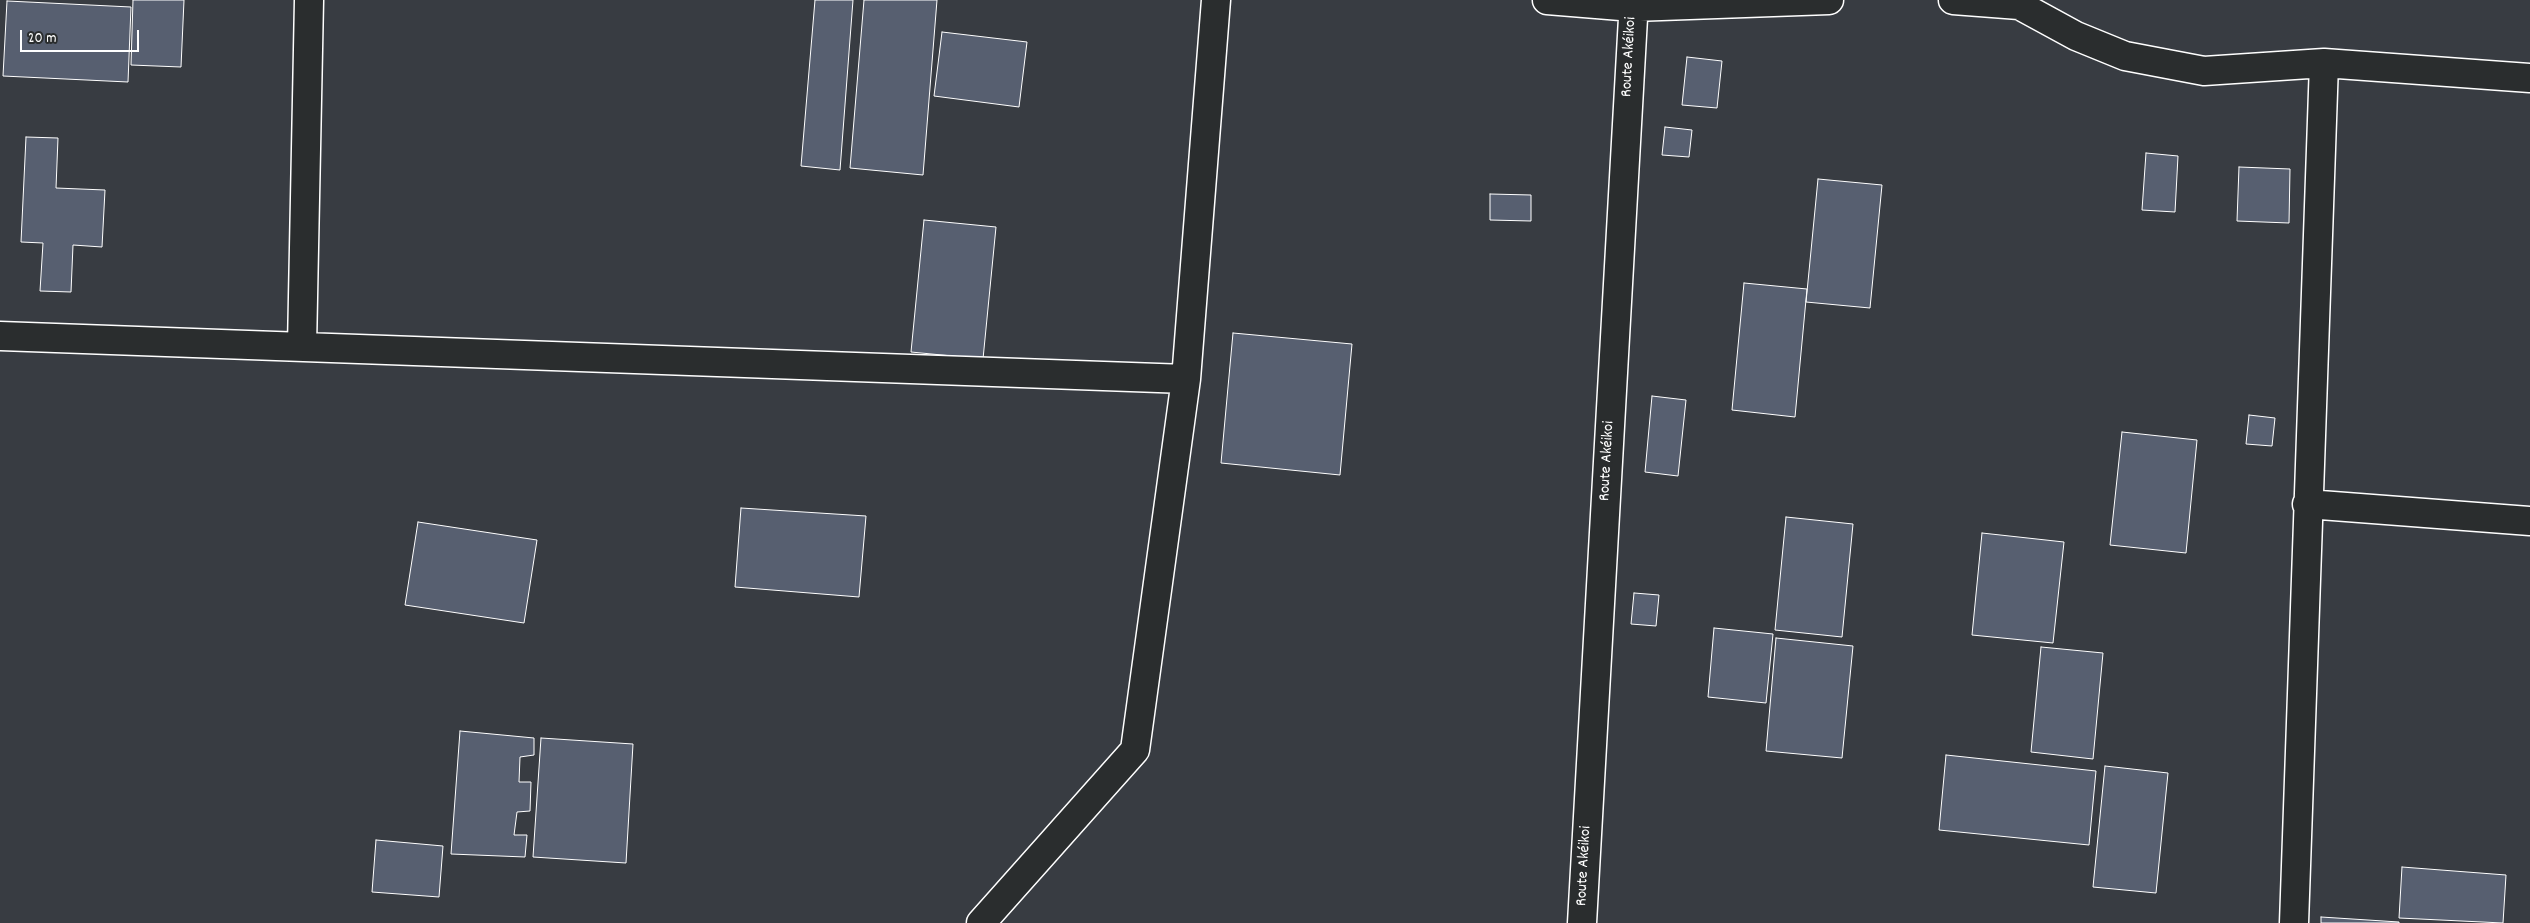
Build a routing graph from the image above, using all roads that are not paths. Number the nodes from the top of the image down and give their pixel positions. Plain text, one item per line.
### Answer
1 (309, 0) edge
2 (1216, 0) edge
3 (1547, 0) edge
4 (1829, 0) edge
5 (1954, 0) edge
6 (1633, 3) edge
7 (2324, 63) junction
8 (2530, 78) edge
9 (0, 336) edge
10 (302, 347) junction
11 (1186, 379) junction
12 (2307, 504) junction
13 (2530, 521) edge
14 (981, 923) edge
15 (1582, 923) edge
16 (2294, 923) edge

1 - 10 street
2 - 11 street
3 - 6 street
4 - 6 street
5 - 7 street
6 - 15 street, Route Akéikoi
7 - 8 street
7 - 12 street
9 - 10 street
10 - 11 street
11 - 14 street
12 - 13 street
12 - 16 street

